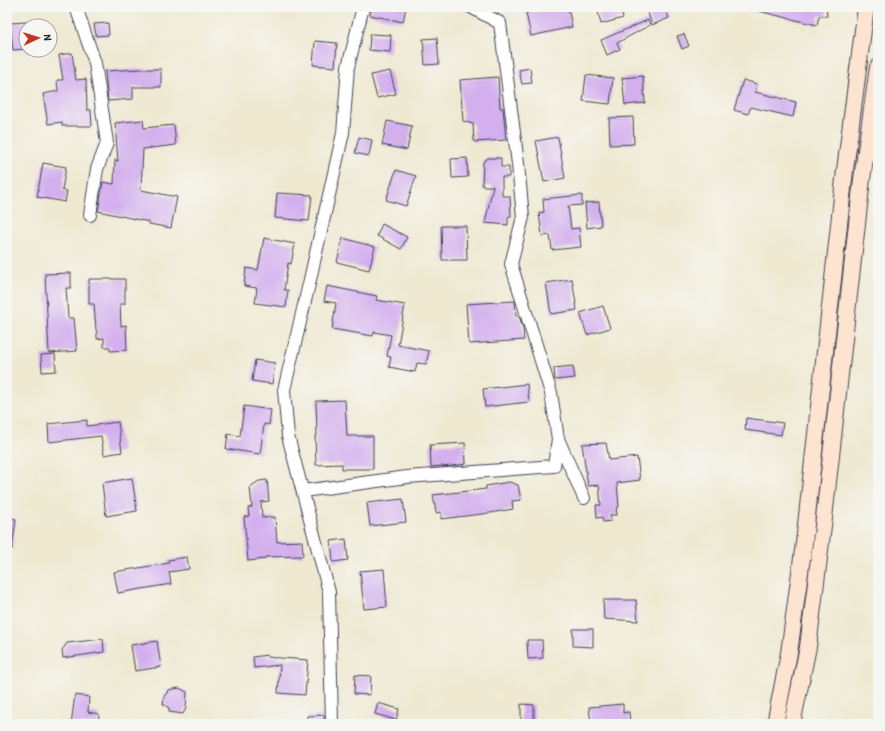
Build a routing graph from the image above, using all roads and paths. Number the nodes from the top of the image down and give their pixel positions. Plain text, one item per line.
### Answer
1 (76, 7) edge
2 (363, 7) edge
3 (471, 7) edge
4 (866, 7) edge
5 (878, 66) edge
6 (90, 216) dead end
7 (558, 439) junction
8 (303, 491) junction
9 (584, 498) dead end
10 (332, 724) edge
11 (775, 724) edge
12 (792, 724) edge

1 - 6 street
2 - 8 street
3 - 7 street
4 - 11 main road
5 - 12 main road
7 - 8 street
7 - 9 street
8 - 10 street

